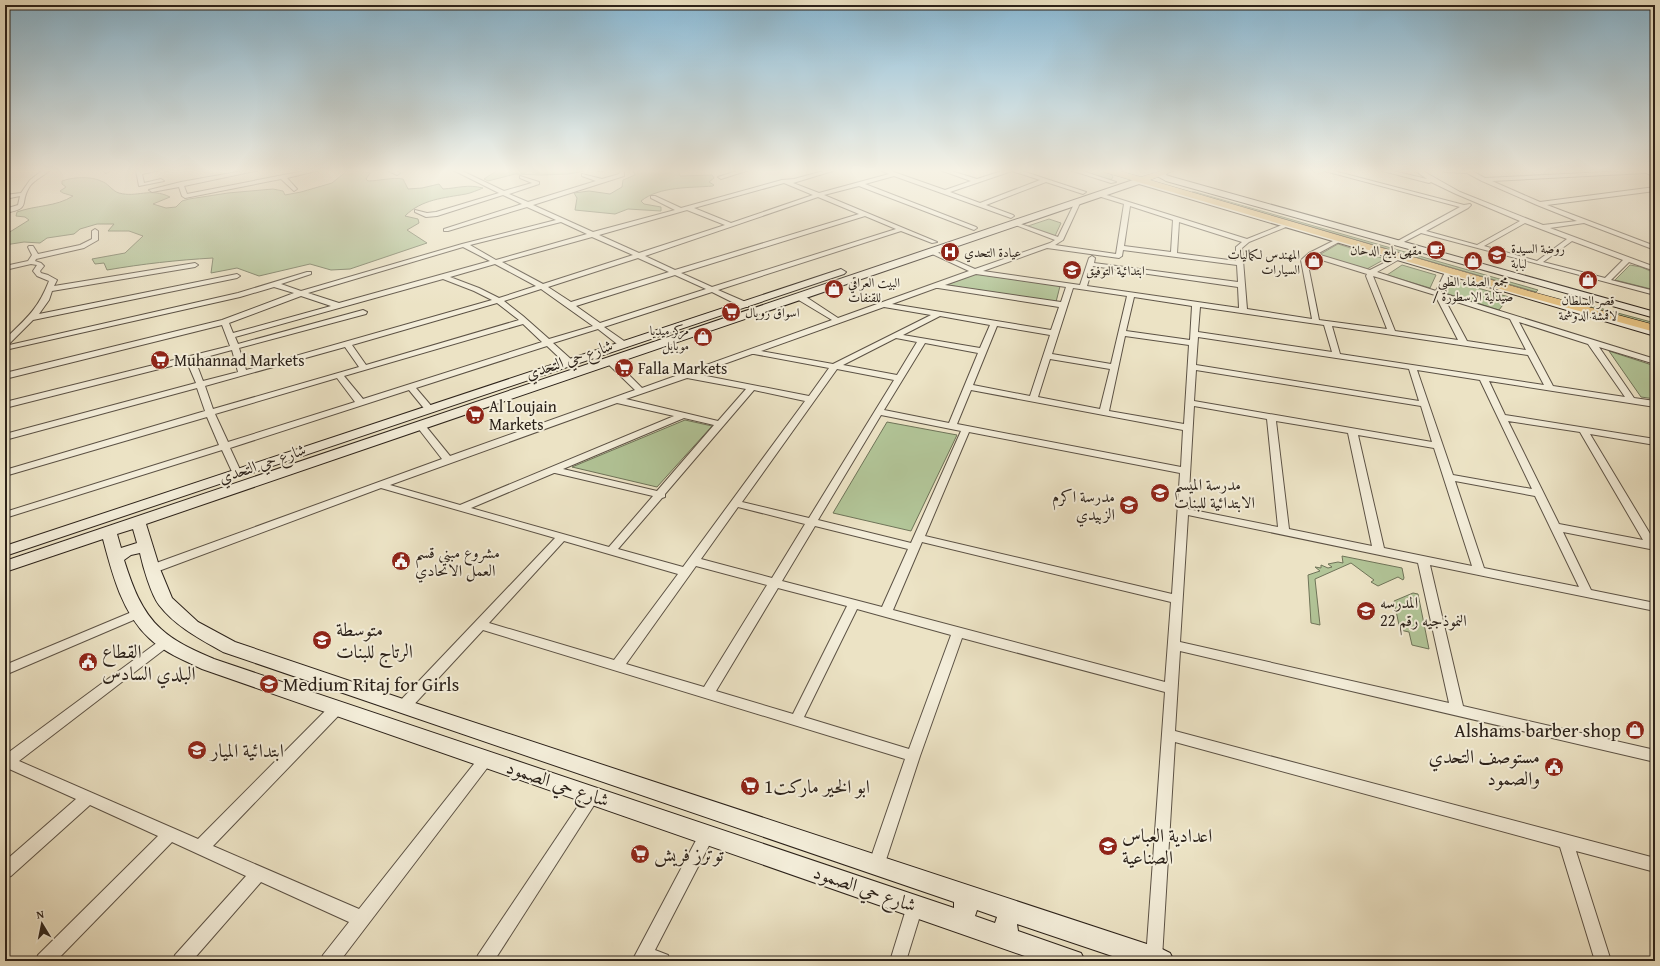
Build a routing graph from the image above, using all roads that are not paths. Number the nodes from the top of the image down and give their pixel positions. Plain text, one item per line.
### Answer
1 (495, 215) edge
2 (551, 215) edge
3 (662, 215) edge
4 (705, 215) edge
5 (759, 215) edge
6 (862, 215) edge
7 (868, 215) edge
8 (933, 215) edge
9 (1002, 215) edge
10 (1028, 215) edge
11 (1077, 215) edge
12 (1125, 215) edge
13 (1164, 215) edge
14 (1249, 215) edge
15 (1270, 215) edge
16 (1285, 215) edge
17 (1292, 215) edge
18 (1451, 215) edge
19 (1513, 215) edge
20 (1567, 215) edge
21 (1176, 219) junction
22 (562, 220) junction
23 (1013, 220) junction
24 (1525, 220) junction
25 (1584, 222) junction
26 (730, 225) junction
27 (1284, 226) junction
28 (1542, 227) junction
29 (901, 229) junction
30 (95, 230) dead end
31 (446, 230) dead end
32 (1420, 231) junction
33 (975, 233) junction
34 (593, 235) junction
35 (960, 238) junction
36 (1571, 239) junction
37 (1060, 240) junction
38 (1655, 240) edge
39 (1337, 241) junction
40 (1247, 242) junction
41 (1640, 242) junction
42 (1396, 244) junction
43 (464, 246) junction
44 (1047, 246) junction
45 (31, 247) dead end
46 (933, 247) junction
47 (1478, 247) junction
48 (1120, 248) junction
49 (1655, 248) edge
50 (1094, 252) junction
51 (1312, 254) junction
52 (1174, 255) junction
53 (639, 256) junction
54 (1119, 256) junction
55 (1396, 258) junction
56 (32, 259) junction
57 (881, 260) junction
58 (1628, 260) junction
59 (496, 262) junction
60 (1240, 263) junction
61 (1538, 263) junction
62 (1090, 264) junction
63 (195, 265) dead end
64 (894, 265) junction
65 (1453, 267) junction
66 (5, 268) edge
67 (853, 268) junction
68 (1117, 268) junction
69 (1655, 269) edge
70 (976, 272) junction
71 (309, 273) dead end
72 (676, 273) junction
73 (1371, 273) junction
74 (863, 275) junction
75 (237, 276) dead end
76 (444, 277) junction
77 (1606, 281) junction
78 (273, 284) junction
79 (1070, 285) junction
80 (1242, 285) junction
81 (147, 286) dead end
82 (235, 286) dead end
83 (541, 286) junction
84 (936, 286) junction
85 (1083, 287) junction
86 (50, 289) junction
87 (712, 289) junction
88 (301, 293) junction
89 (1655, 293) edge
90 (1131, 294) junction
91 (1438, 294) junction
92 (147, 295) junction
93 (240, 295) junction
94 (800, 297) junction
95 (497, 301) junction
96 (1569, 301) junction
97 (884, 304) junction
98 (1196, 304) junction
99 (570, 305) junction
100 (745, 305) junction
101 (339, 306) junction
102 (1063, 306) junction
103 (1243, 311) junction
104 (363, 312) dead end
105 (939, 314) junction
106 (1655, 315) edge
107 (30, 318) junction
108 (1513, 318) junction
109 (291, 320) junction
110 (1655, 320) edge
111 (523, 321) junction
112 (838, 321) junction
113 (224, 322) junction
114 (1316, 322) junction
115 (994, 323) junction
116 (1327, 323) junction
117 (598, 326) junction
118 (1655, 329) edge
119 (299, 330) junction
120 (1054, 333) junction
121 (1122, 333) junction
122 (1392, 333) junction
123 (1655, 333) edge
124 (231, 336) junction
125 (896, 336) junction
126 (1194, 339) junction
127 (922, 341) junction
128 (547, 342) junction
129 (5, 343) edge
130 (1464, 343) junction
131 (1592, 343) junction
132 (347, 344) junction
133 (624, 345) junction
134 (235, 347) junction
135 (5, 348) edge
136 (982, 351) junction
137 (752, 352) junction
138 (1532, 353) junction
139 (1655, 354) edge
140 (1047, 356) junction
141 (1337, 356) junction
142 (190, 358) junction
143 (610, 361) junction
144 (1652, 361) edge
145 (570, 363) junction
146 (835, 366) junction
147 (1192, 366) junction
148 (1114, 367) junction
149 (1412, 367) junction
150 (364, 368) junction
151 (244, 374) junction
152 (339, 375) junction
153 (687, 375) junction
154 (5, 376) edge
155 (900, 378) junction
156 (1483, 378) junction
157 (201, 386) junction
158 (411, 387) junction
159 (968, 387) junction
160 (752, 388) junction
161 (1550, 388) junction
162 (641, 391) junction
163 (811, 399) junction
164 (1032, 399) junction
165 (617, 400) junction
166 (1632, 401) junction
167 (361, 403) junction
168 (1190, 403) junction
169 (1424, 404) junction
170 (1655, 404) edge
171 (5, 405) edge
172 (430, 410) junction
173 (879, 412) junction
174 (1104, 412) junction
175 (210, 413) junction
176 (684, 415) junction
177 (1271, 417) junction
178 (1502, 417) junction
179 (721, 424) junction
180 (421, 426) junction
181 (952, 426) junction
182 (1188, 428) junction
183 (966, 429) junction
184 (1583, 430) junction
185 (1352, 431) junction
186 (5, 437) edge
187 (1655, 442) edge
188 (226, 446) junction
189 (1438, 446) junction
190 (448, 460) junction
191 (555, 470) junction
192 (1185, 471) junction
193 (5, 473) edge
194 (237, 474) junction
195 (1449, 477) junction
196 (380, 485) junction
197 (1538, 493) junction
198 (661, 494) junction
199 (735, 503) junction
200 (460, 508) junction
201 (1183, 511) junction
202 (5, 515) edge
203 (138, 522) junction
204 (812, 522) junction
205 (1555, 527) junction
206 (1284, 531) junction
207 (109, 532) junction
208 (562, 537) junction
209 (916, 543) junction
210 (25, 544) junction
211 (1653, 546) edge
212 (145, 548) junction
213 (5, 551) edge
214 (611, 551) junction
215 (1379, 551) junction
216 (116, 559) junction
217 (26, 560) junction
218 (1423, 560) junction
219 (693, 561) junction
220 (5, 567) edge
221 (152, 569) junction
222 (685, 572) junction
223 (1480, 572) junction
224 (775, 583) junction
225 (1587, 593) junction
226 (1177, 599) junction
227 (854, 604) junction
228 (1655, 607) edge
229 (139, 613) junction
230 (886, 613) junction
231 (479, 624) junction
232 (958, 632) junction
233 (166, 642) junction
234 (1174, 645) junction
235 (617, 666) junction
236 (5, 670) edge
237 (1171, 690) junction
238 (708, 694) junction
239 (337, 708) junction
240 (412, 710) junction
241 (1457, 711) junction
242 (796, 721) junction
243 (453, 724) junction
244 (403, 730) junction
245 (1168, 735) junction
246 (435, 741) junction
247 (912, 756) junction
248 (1655, 756) edge
249 (486, 759) junction
250 (6, 763) edge
251 (593, 795) junction
252 (88, 798) junction
253 (170, 834) junction
254 (707, 834) junction
255 (1566, 842) junction
256 (200, 848) junction
257 (1655, 864) edge
258 (876, 866) junction
259 (5, 871) edge
260 (259, 874) junction
261 (963, 895) junction
262 (915, 906) junction
263 (1013, 911) junction
264 (362, 919) junction
265 (958, 921) junction
266 (1010, 939) junction
267 (1033, 954) edge
268 (642, 957) edge
269 (1158, 960) edge
270 (44, 961) edge
271 (181, 961) edge
272 (329, 961) edge
273 (484, 961) edge
274 (662, 961) edge
275 (898, 961) edge
276 (1073, 961) edge
277 (1603, 961) edge

1 - 31 street
2 - 22 street
3 - 34 street
4 - 26 street
5 - 26 street
6 - 72 street
7 - 29 street
8 - 33 street
9 - 23 street
10 - 23 street, شارع حي التحدي
11 - 37 street
12 - 48 street
13 - 21 street
14 - 27 street
15 - 65 main road
16 - 65 main road
17 - 42 street
18 - 32 street
19 - 24 street
20 - 25 street
21 - 40 street
21 - 52 street
22 - 34 street
22 - 43 street
23 - 33 street, شارع حي التحدي
23 - 37 street
24 - 28 street
24 - 47 street
25 - 28 street
25 - 41 street
26 - 53 street
27 - 39 street
27 - 40 street
28 - 36 street
29 - 46 street
29 - 87 street
30 - 56 street
32 - 42 street
32 - 47 street
33 - 35 street, شارع حي التحدي
34 - 53 street
34 - 59 street
35 - 46 street, شارع حي التحدي
35 - 46 street, شارع حي التحدي
36 - 58 street
36 - 61 street
37 - 44 street
38 - 41 street
39 - 51 street
39 - 55 street
40 - 60 street
41 - 49 street
42 - 65 street
43 - 59 street
43 - 88 street
44 - 50 street
44 - 70 street
45 - 56 street
46 - 57 street, شارع حي التحدي
46 - 64 street, شارع حي التحدي
46 - 70 street
47 - 61 street
48 - 52 street
48 - 54 street
50 - 54 street
50 - 62 street
51 - 73 street
51 - 114 street
52 - 60 street
53 - 72 street
53 - 83 street
54 - 68 street
55 - 65 street
55 - 73 street
56 - 66 street
56 - 86 street
57 - 64 street
57 - 67 street, شارع حي التحدي
58 - 69 street
58 - 77 street
59 - 76 street
59 - 83 street
60 - 80 street
61 - 77 street
62 - 68 street
62 - 85 street
63 - 86 street
64 - 74 street, شارع حي التحدي
65 - 91 street
65 - 96 main road
65 - 106 street
65 - 123 street
67 - 74 street
67 - 100 street, شارع حي التحدي
68 - 80 street
70 - 79 street
70 - 84 street
71 - 78 street
72 - 87 street
72 - 99 street
73 - 91 street
73 - 122 street
74 - 94 street, شارع حي التحدي
75 - 92 street
76 - 95 street
76 - 101 street
77 - 89 street
78 - 88 street
78 - 93 street
79 - 85 street
79 - 102 street
80 - 103 street
81 - 92 street
82 - 93 street
83 - 95 street
83 - 99 street
84 - 97 street
84 - 102 street
85 - 90 street
86 - 107 street
87 - 100 street
87 - 117 street
88 - 101 street
88 - 113 street
90 - 98 street
90 - 121 street
91 - 108 street
91 - 130 street
92 - 107 street
93 - 135 street
94 - 112 street
94 - 143 street, شارع حي التحدي
95 - 111 street
95 - 132 street
96 - 110 main road
96 - 118 main road
97 - 105 street
97 - 112 street
98 - 103 street
98 - 126 street
99 - 117 street
100 - 133 street, شارع حي التحدي
101 - 109 street
102 - 120 street
103 - 114 street
104 - 119 street
105 - 115 street
105 - 125 street
107 - 129 street
108 - 131 street
108 - 138 street
109 - 119 street
109 - 124 street
111 - 128 street
111 - 150 street
112 - 137 street
113 - 124 street
113 - 154 street
114 - 116 street
115 - 120 street
115 - 136 street
116 - 122 street
116 - 141 street
117 - 128 street
117 - 133 street
119 - 134 street
120 - 140 street
121 - 126 street
121 - 148 street
122 - 130 street
124 - 134 street
125 - 127 street
125 - 146 street
126 - 141 street
126 - 147 street
127 - 136 street
127 - 155 street
128 - 145 street
128 - 158 street
130 - 138 street
131 - 144 street
131 - 166 street
132 - 150 street
132 - 151 street
133 - 145 street, شارع حي التحدي
134 - 142 street
134 - 151 street
136 - 159 street
137 - 146 street
137 - 153 street
138 - 161 street
139 - 144 street
140 - 148 street
140 - 164 street
141 - 149 street
142 - 157 street
142 - 171 street
143 - 162 street
143 - 180 street, شارع حي التحدي
145 - 172 street, شارع حي التحدي
146 - 155 street
146 - 163 street
147 - 168 street
147 - 169 street
148 - 174 street
149 - 156 street
149 - 169 street
150 - 152 street
151 - 157 street
152 - 167 street
152 - 175 street
153 - 160 street
153 - 162 street
155 - 173 street
156 - 161 street
156 - 178 street
157 - 175 street
157 - 186 street
158 - 167 street
158 - 172 street
159 - 164 street
159 - 181 street
160 - 163 street
160 - 179 street
161 - 166 street
162 - 165 street
163 - 199 street
164 - 174 street
165 - 176 street
165 - 190 street
166 - 170 street
167 - 188 street
168 - 177 street
168 - 182 street
169 - 189 street
172 - 194 street, شارع حي التحدي
173 - 181 street
173 - 204 street
174 - 182 street
175 - 188 street
175 - 193 street
176 - 179 street
176 - 191 street
177 - 185 street
177 - 206 street
178 - 184 street
178 - 197 street
179 - 198 street
180 - 190 street
180 - 203 street, شارع حي التحدي
181 - 183 street
182 - 192 street
183 - 192 street
183 - 209 street
184 - 187 street
184 - 211 street
185 - 189 street
185 - 215 street
188 - 194 street
188 - 202 street
189 - 195 street
190 - 196 street
191 - 198 street
191 - 200 street
192 - 201 street
194 - 210 street, شارع حي التحدي
195 - 197 street
195 - 223 street
196 - 200 street
196 - 221 street
197 - 205 street
198 - 214 street
199 - 204 street
199 - 219 street
200 - 208 street
201 - 206 street
201 - 226 street
203 - 207 street, شارع حي التحدي
203 - 212 street
204 - 209 street
204 - 224 street
205 - 211 street
205 - 225 street
206 - 215 street
207 - 216 street, شارع حي الصمود
207 - 217 street, شارع حي التحدي
208 - 214 street
208 - 231 street
209 - 226 street
209 - 230 street
210 - 213 street, شارع حي التحدي
210 - 217 street
212 - 216 street
212 - 221 street
214 - 222 street
215 - 218 street
216 - 229 street, شارع حي الصمود
217 - 220 street, شارع حي التحدي
218 - 223 street
218 - 241 street
219 - 222 street
219 - 224 street
221 - 240 street
222 - 235 street
223 - 225 street
224 - 227 street
224 - 238 street
225 - 228 street
226 - 234 street
227 - 230 street
227 - 242 street
229 - 233 street, شارع حي الصمود
229 - 236 street
230 - 232 street
231 - 235 street
231 - 240 street
232 - 237 street
232 - 247 street
233 - 239 street, شارع حي الصمود
233 - 250 street
234 - 237 street
234 - 241 street
235 - 238 street
237 - 245 street
238 - 242 street
239 - 244 street, شارع حي الصمود
239 - 256 street
240 - 243 street
240 - 244 street
241 - 248 street
242 - 247 street
243 - 246 street
243 - 258 street
244 - 246 street, شارع حي الصمود
245 - 255 street
245 - 269 street
246 - 249 street, شارع حي الصمود
247 - 258 street
249 - 251 street, شارع حي الصمود
249 - 264 street
250 - 252 street
251 - 254 street, شارع حي الصمود
251 - 273 street
252 - 253 street
252 - 259 street
253 - 256 street
253 - 270 street
254 - 262 street, شارع حي الصمود
254 - 268 street
255 - 257 street
255 - 277 street
256 - 260 street
258 - 261 street
260 - 264 street
260 - 271 street
261 - 263 street
261 - 265 street
262 - 265 street, شارع حي الصمود
262 - 275 street
263 - 266 street
263 - 269 street
264 - 272 street
265 - 266 street, شارع حي الصمود
266 - 267 street, شارع حي الصمود
267 - 276 street, شارع حي الصمود
268 - 274 street

